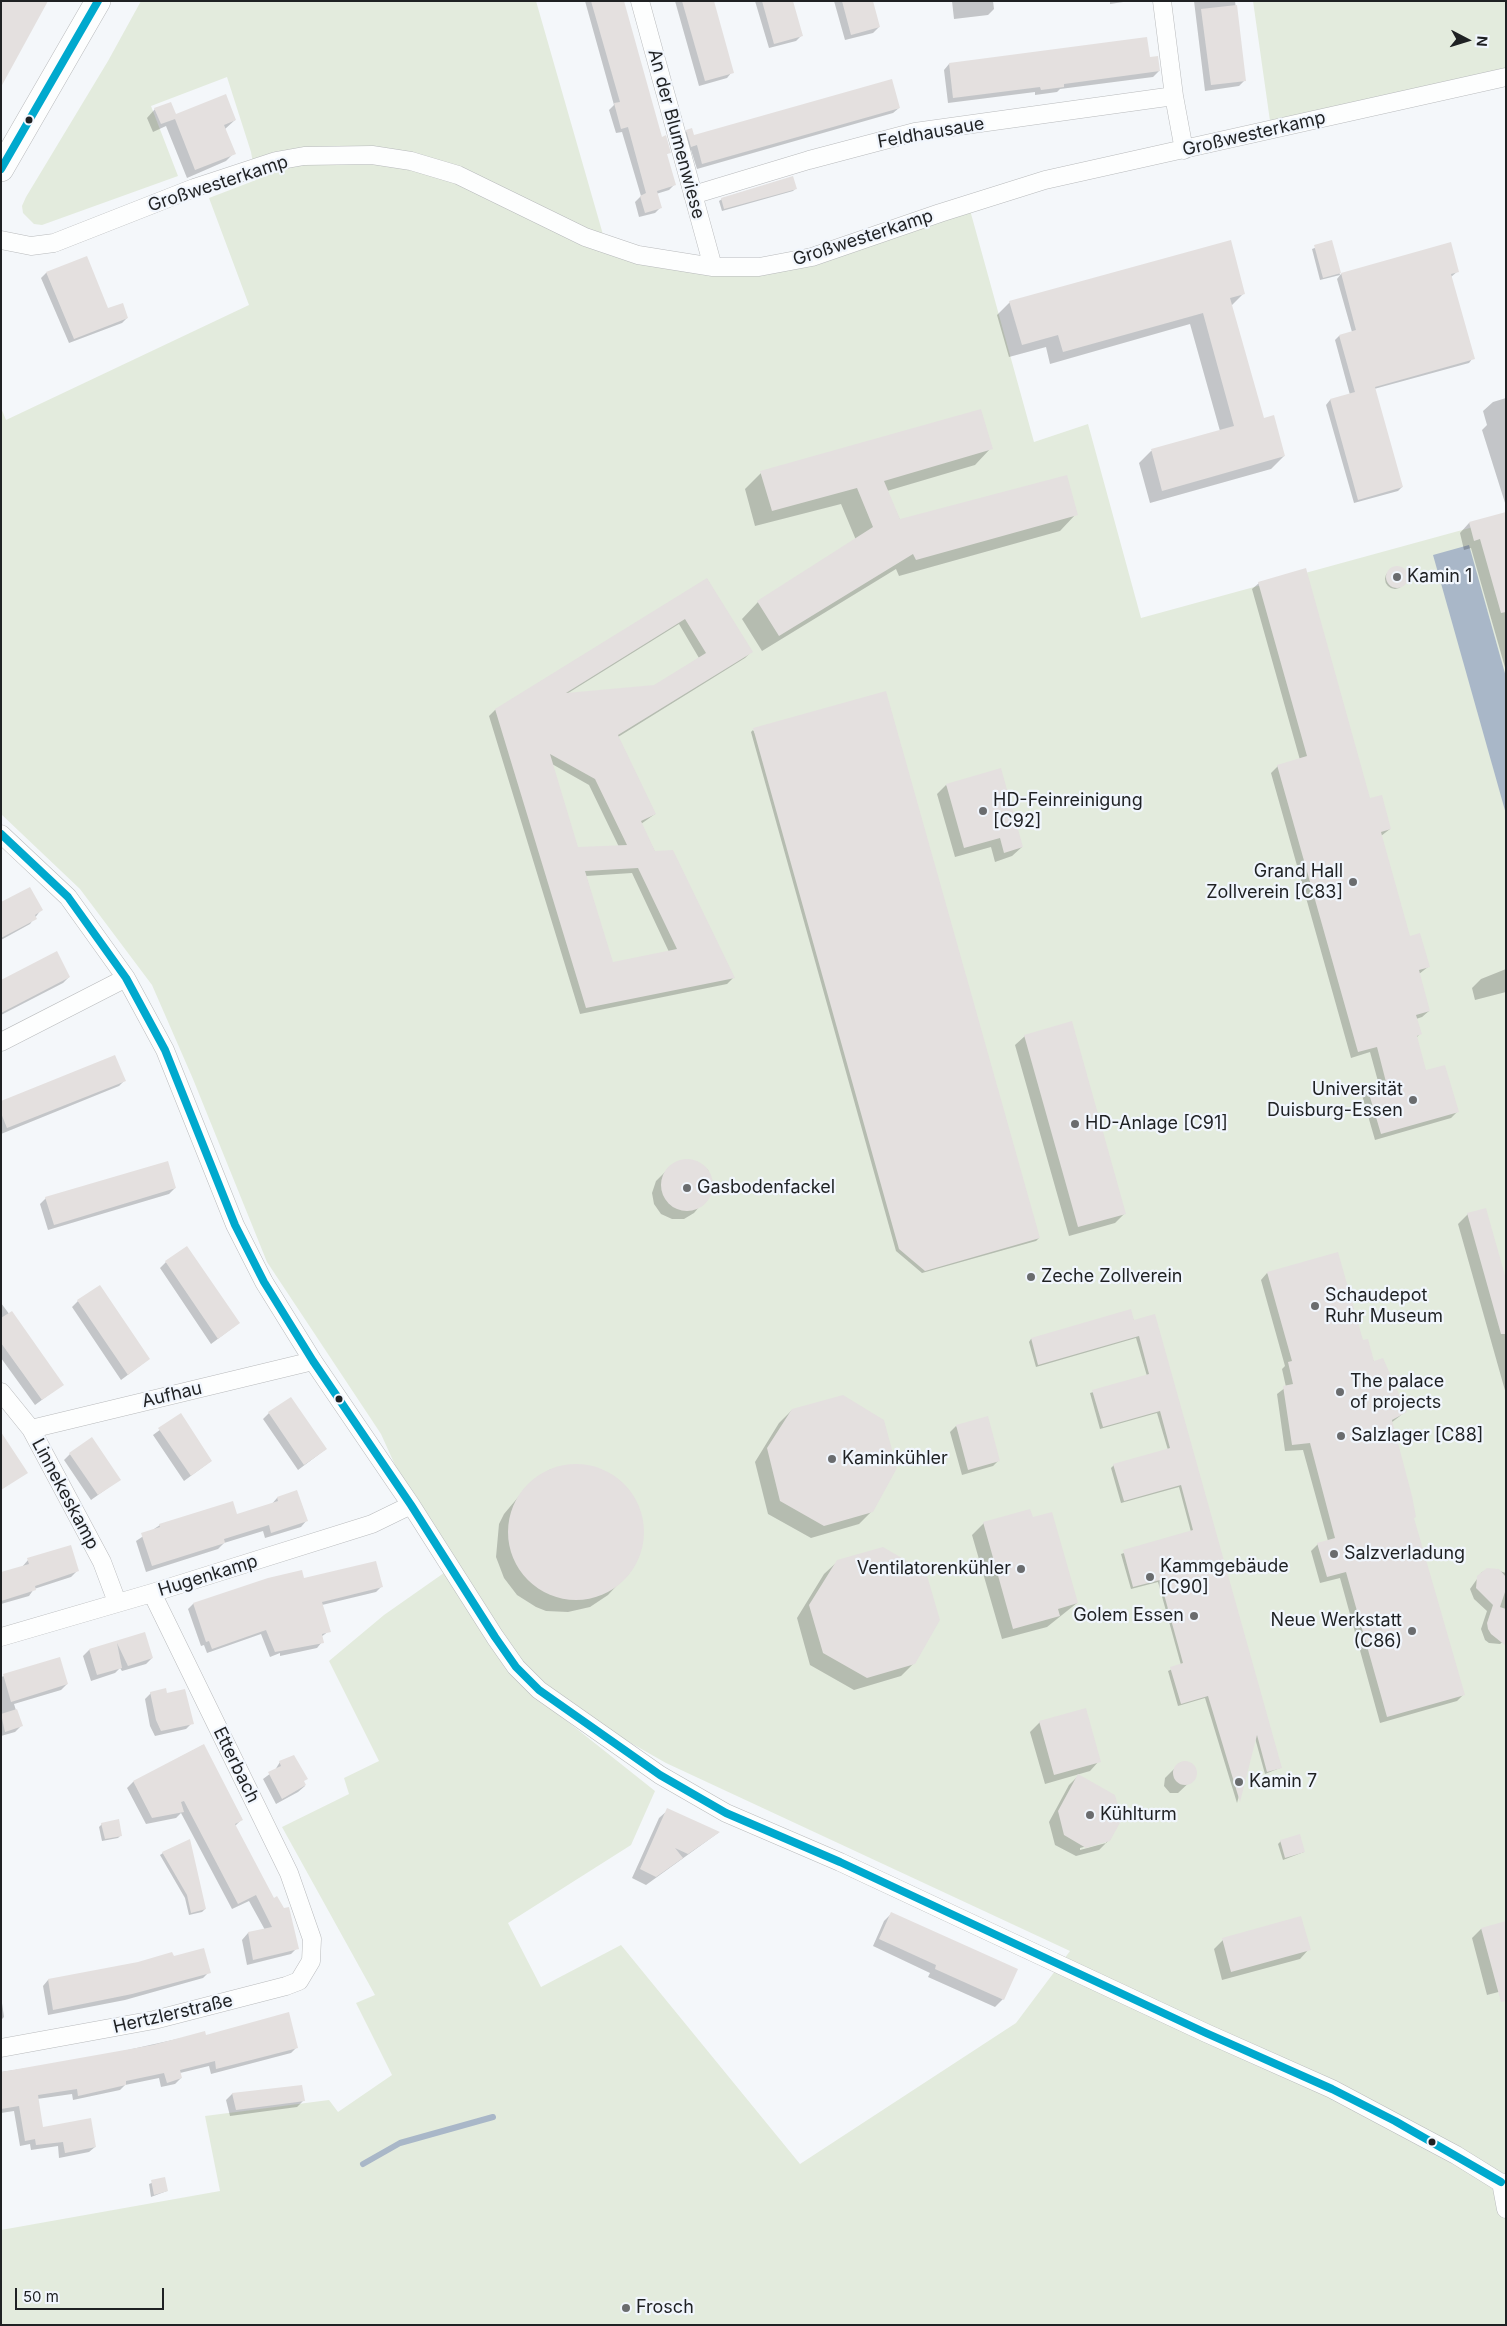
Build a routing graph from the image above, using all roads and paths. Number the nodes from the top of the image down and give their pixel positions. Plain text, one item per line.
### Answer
1 (98, 1) edge
2 (640, 1) edge
3 (1162, 1) edge
4 (1506, 77) edge
5 (1174, 96) junction
6 (1184, 150) junction
7 (1, 169) edge
8 (693, 195) junction
9 (1, 240) edge
10 (713, 267) junction
11 (1, 834) edge
12 (126, 978) junction
13 (1, 1042) edge
14 (313, 1362) junction
15 (1, 1392) edge
16 (31, 1429) junction
17 (411, 1505) junction
18 (152, 1593) junction
19 (117, 1602) junction
20 (1, 1637) edge
21 (312, 1939) joint
22 (1, 2048) edge
23 (1503, 2184) edge
24 (1506, 2209) edge

1 - 7 main road
2 - 8 street, An der Blumenwiese
3 - 5 street
4 - 6 street, Großwesterkamp
5 - 6 street
5 - 8 street, Feldhausaue
6 - 10 street, Großwesterkamp
8 - 10 street, An der Blumenwiese
9 - 10 street, Großwesterkamp
11 - 12 street
12 - 13 street
12 - 14 street
14 - 16 street, Aufhau
14 - 17 street
15 - 16 street, Linnekeskamp
16 - 19 street, Linnekeskamp
17 - 18 street, Hugenkamp
17 - 23 street
18 - 19 street, Hugenkamp
18 - 21 street, Etterbach
19 - 20 street, Hugenkamp
21 - 22 street, Hertzlerstraße
23 - 24 street

